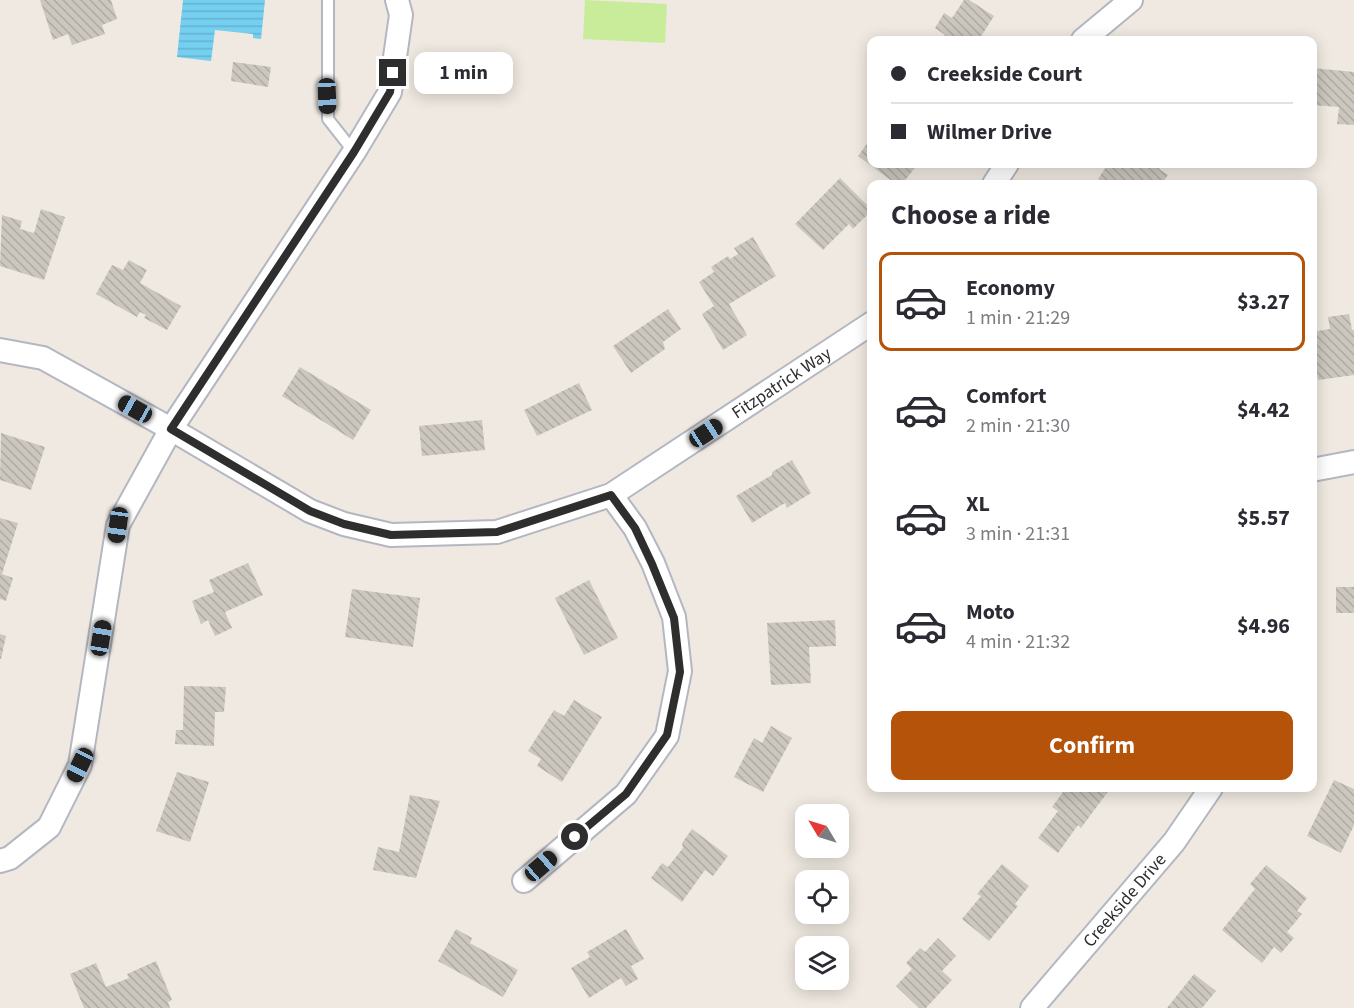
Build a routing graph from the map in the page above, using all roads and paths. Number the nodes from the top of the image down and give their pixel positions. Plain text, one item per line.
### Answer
1 (328, 0) edge
2 (397, 0) edge
3 (1131, 0) edge
4 (1088, 36) edge
5 (354, 152) junction
6 (867, 326) edge
7 (0, 350) edge
8 (171, 429) junction
9 (1354, 462) edge
10 (1317, 469) edge
11 (611, 495) junction
12 (1208, 792) edge
13 (0, 861) edge
14 (524, 881) dead end
15 (1032, 1008) edge

1 - 5 lane
2 - 5 street
3 - 4 street
5 - 8 street
6 - 11 street, Fitzpatrick Way
7 - 8 street, Fitzpatrick Way
8 - 11 street, Fitzpatrick Way
8 - 13 street
9 - 10 street
11 - 14 street
12 - 15 street, Creekside Drive

